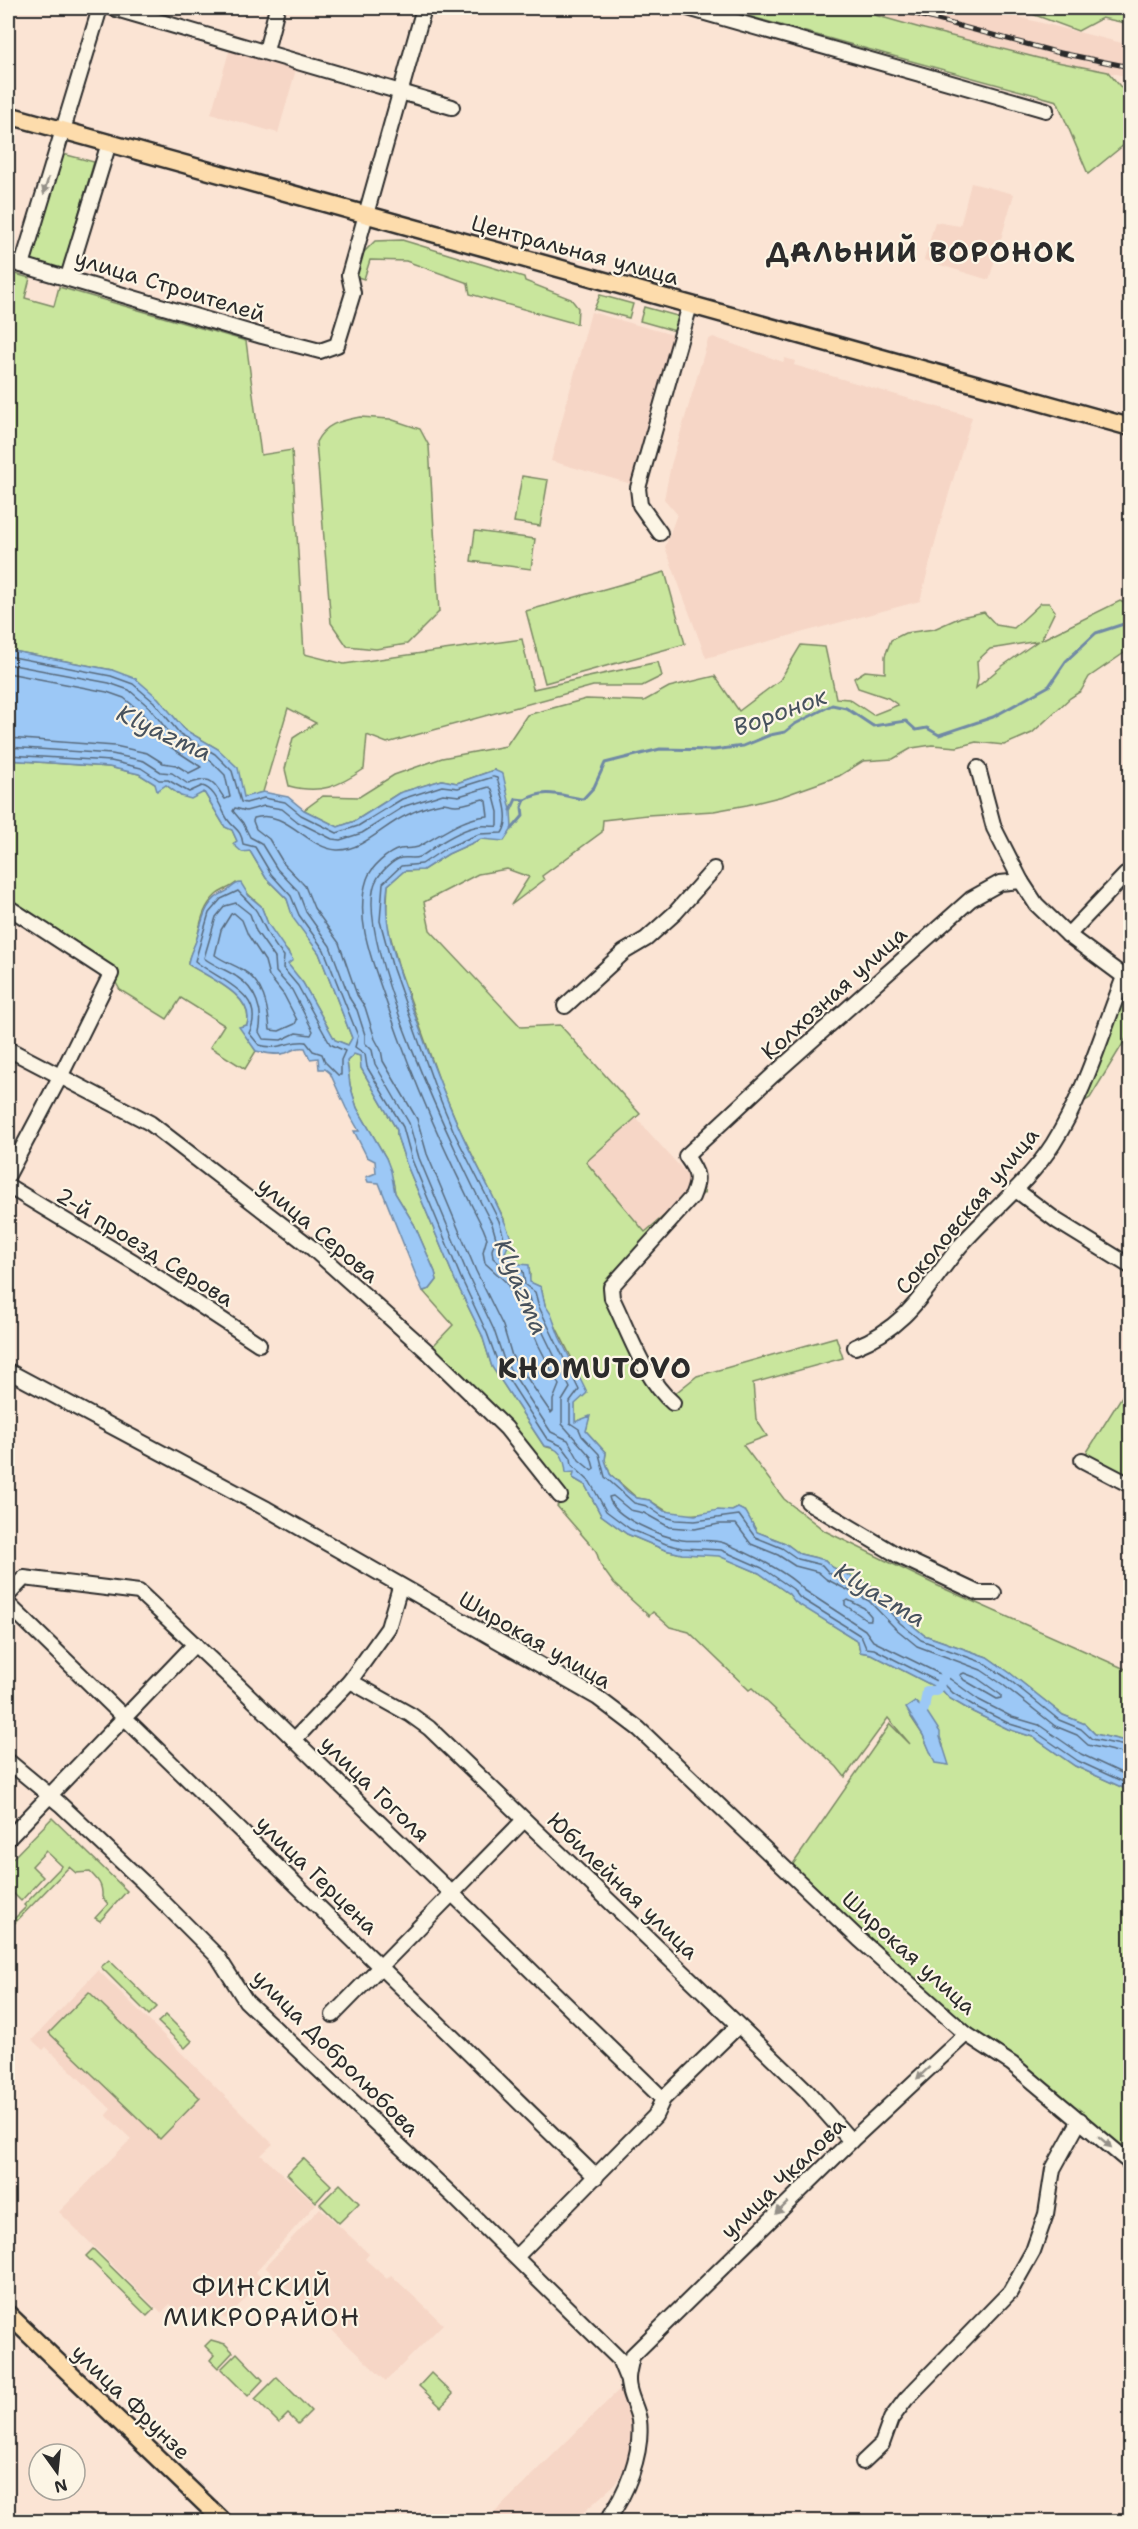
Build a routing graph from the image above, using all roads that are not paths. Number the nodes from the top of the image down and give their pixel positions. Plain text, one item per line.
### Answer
1 (100, 8) edge
2 (113, 8) edge
3 (277, 8) edge
4 (424, 8) edge
5 (688, 8) edge
6 (266, 51) junction
7 (400, 92) junction
8 (452, 107) dead end
9 (1046, 110) dead end
10 (8, 115) edge
11 (63, 130) junction
12 (108, 143) junction
13 (366, 215) junction
14 (8, 261) edge
15 (22, 265) junction
16 (68, 278) junction
17 (690, 305) junction
18 (1131, 427) edge
19 (660, 533) dead end
20 (978, 768) dead end
21 (714, 869) dead end
22 (1131, 870) edge
23 (1021, 881) junction
24 (8, 906) edge
25 (1068, 935) junction
26 (1127, 979) edge
27 (565, 1006) dead end
28 (8, 1049) edge
29 (61, 1075) junction
30 (8, 1175) edge
31 (8, 1186) edge
32 (1016, 1190) junction
33 (1131, 1266) edge
34 (259, 1344) dead end
35 (855, 1347) dead end
36 (8, 1371) edge
37 (673, 1403) dead end
38 (1082, 1460) dead end
39 (1131, 1485) edge
40 (560, 1496) dead end
41 (808, 1502) dead end
42 (400, 1587) junction
43 (994, 1593) dead end
44 (8, 1595) edge
45 (8, 1604) edge
46 (195, 1644) junction
47 (350, 1681) junction
48 (123, 1718) junction
49 (294, 1740) junction
50 (8, 1761) edge
51 (50, 1795) junction
52 (524, 1820) junction
53 (8, 1839) edge
54 (453, 1892) junction
55 (380, 1966) junction
56 (333, 2015) dead end
57 (738, 2026) junction
58 (970, 2036) junction
59 (663, 2099) junction
60 (1080, 2120) junction
61 (850, 2141) junction
62 (1131, 2163) edge
63 (596, 2177) junction
64 (516, 2257) junction
65 (8, 2314) edge
66 (628, 2381) junction
67 (863, 2462) dead end
68 (224, 2522) edge
69 (606, 2522) edge

1 - 11 street
2 - 6 street
3 - 6 street
4 - 7 street
5 - 9 street
6 - 7 street
7 - 8 street
7 - 13 street
10 - 11 main road, Центральная улица
11 - 12 main road, Центральная улица
11 -> 15 street
12 - 13 main road, Центральная улица
12 - 16 street
13 - 16 street, улица Строителей
13 - 17 main road, Центральная улица
14 - 15 street, улица Строителей
15 - 16 street, улица Строителей
17 - 18 main road, Центральная улица
17 - 19 street
20 - 23 street
21 - 27 street
22 - 25 street
23 - 25 street
23 - 37 street, Колхозная улица
24 - 29 street
25 - 26 street
26 - 32 street, Соколовская улица
28 - 29 street, улица Серова
29 - 30 street
29 - 40 street, улица Серова
31 - 34 street, 2-й проезд Серова
32 - 33 street
32 - 35 street, Соколовская улица
36 - 42 street, Широкая улица
38 - 39 street
41 - 43 street
42 - 47 street
42 - 58 street, Широкая улица
44 - 46 street, улица Гоголя
45 - 48 street, улица Герцена
46 - 48 street
46 - 49 street, улица Гоголя
47 - 49 street
47 - 52 street, Юбилейная улица
48 - 51 street
48 - 55 street, улица Герцена
49 - 54 street, улица Гоголя
50 - 51 street, улица Добролюбова
51 - 53 street
51 - 64 street, улица Добролюбова
52 - 54 street
52 - 57 street, Юбилейная улица
54 - 55 street
54 - 59 street, улица Гоголя
55 - 56 street
55 - 63 street, улица Герцена
57 - 59 street
57 - 61 street, Юбилейная улица
58 - 60 street, Широкая улица
58 -> 61 street, улица Чкалова
59 - 63 street
60 -> 62 street, Широкая улица
60 - 67 street
61 -> 66 street, улица Чкалова
63 - 64 street
64 - 66 street, улица Добролюбова
65 - 68 main road, улица Фрунзе
66 - 69 street

